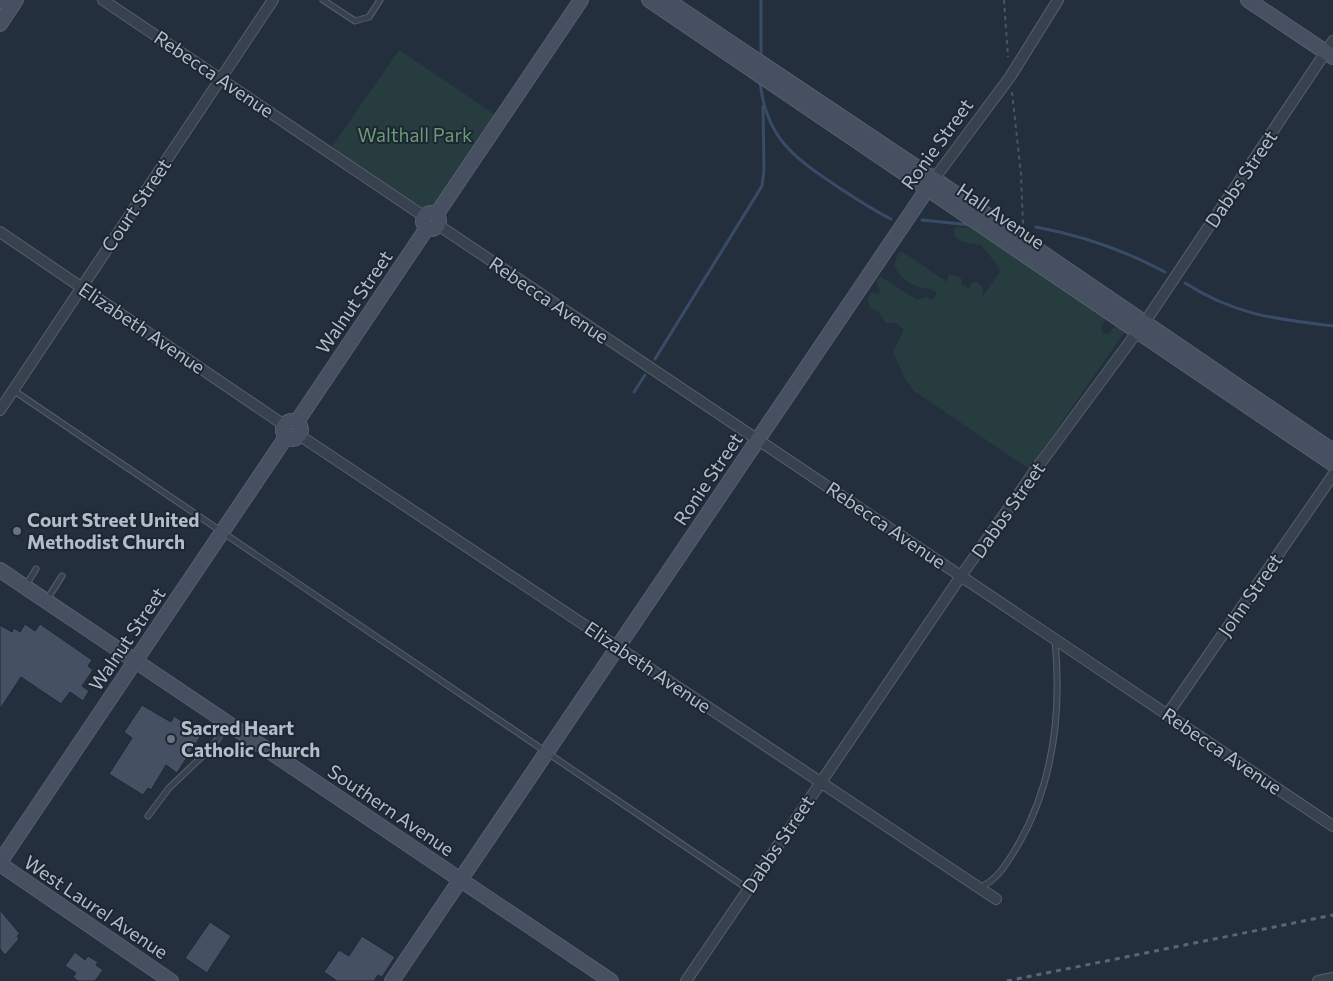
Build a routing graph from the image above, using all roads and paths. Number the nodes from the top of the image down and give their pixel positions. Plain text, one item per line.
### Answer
1 (16, 0) edge
2 (103, 0) edge
3 (273, 0) edge
4 (323, 0) edge
5 (380, 0) edge
6 (581, 0) edge
7 (649, 0) edge
8 (667, 0) edge
9 (1004, 0) edge
10 (1058, 0) edge
11 (1248, 0) edge
12 (333, 2) edge
13 (0, 24) edge
14 (1331, 50) edge
15 (1010, 77) junction
16 (220, 78) junction
17 (930, 183) junction
18 (431, 221) junction
19 (0, 232) edge
20 (1017, 235) junction
21 (82, 287) junction
22 (1141, 327) junction
23 (13, 390) junction
24 (0, 410) edge
25 (292, 430) junction
26 (758, 440) junction
27 (1333, 451) edge
28 (1333, 464) edge
29 (1333, 475) edge
30 (222, 532) junction
31 (36, 569) dead end
32 (0, 570) edge
33 (62, 576) dead end
34 (961, 576) junction
35 (25, 587) junction
36 (46, 601) junction
37 (1055, 640) junction
38 (617, 646) junction
39 (134, 661) junction
40 (1168, 715) junction
41 (228, 724) junction
42 (547, 752) junction
43 (820, 782) junction
44 (148, 816) dead end
45 (1333, 826) edge
46 (0, 863) edge
47 (460, 879) junction
48 (748, 888) junction
49 (980, 888) junction
50 (996, 899) dead end
51 (1333, 978) edge
52 (171, 981) edge
53 (392, 981) edge
54 (611, 981) edge
55 (686, 981) edge
56 (1318, 981) edge

1 - 13 street
2 - 16 street, Rebecca Avenue
3 - 16 street, Court Street
4 - 12 lane
5 - 12 lane
6 - 18 street, Walnut Street
7 - 17 street, Hall Avenue
8 - 17 street, Hall Avenue
9 - 15 path
10 - 15 street, Ronie Street
11 - 14 street
14 - 22 street, Dabbs Street
15 - 17 street, Ronie Street
15 - 20 path
16 - 18 street, Rebecca Avenue
16 - 21 street, Court Street
17 - 20 street, Hall Avenue
17 - 22 street, Hall Avenue
17 - 26 street, Ronie Street
18 - 25 street, Walnut Street
18 - 26 street, Rebecca Avenue
19 - 21 street, Elizabeth Avenue
20 - 22 street, Hall Avenue
21 - 23 street, Court Street
21 - 25 street, Elizabeth Avenue
22 - 27 street, Hall Avenue
22 - 28 street, Hall Avenue
22 - 34 street, Dabbs Street
23 - 24 street, Court Street
23 - 30 lane
25 - 30 street, Walnut Street
25 - 38 street, Elizabeth Avenue
26 - 34 street, Rebecca Avenue
26 - 38 street, Ronie Street
29 - 40 street, John Street
30 - 39 street, Walnut Street
30 - 42 lane
31 - 35 lane
32 - 35 street, Southern Avenue
33 - 36 lane
34 - 37 street, Rebecca Avenue
34 - 43 street, Dabbs Street
35 - 36 street, Southern Avenue
36 - 39 street, Southern Avenue
37 - 40 street, Rebecca Avenue
37 - 49 lane
38 - 42 street, Ronie Street
38 - 43 street, Elizabeth Avenue
39 - 41 street, Southern Avenue
39 - 46 street, Walnut Street
40 - 45 street, Rebecca Avenue
41 - 44 lane
41 - 47 street, Southern Avenue
42 - 47 street, Ronie Street
42 - 48 lane
43 - 48 street, Dabbs Street
43 - 49 street, Elizabeth Avenue
46 - 52 street, West Laurel Avenue
47 - 53 street, Ronie Street
47 - 54 street, Southern Avenue
48 - 55 street, Dabbs Street
49 - 50 street, Elizabeth Avenue
51 - 56 street

